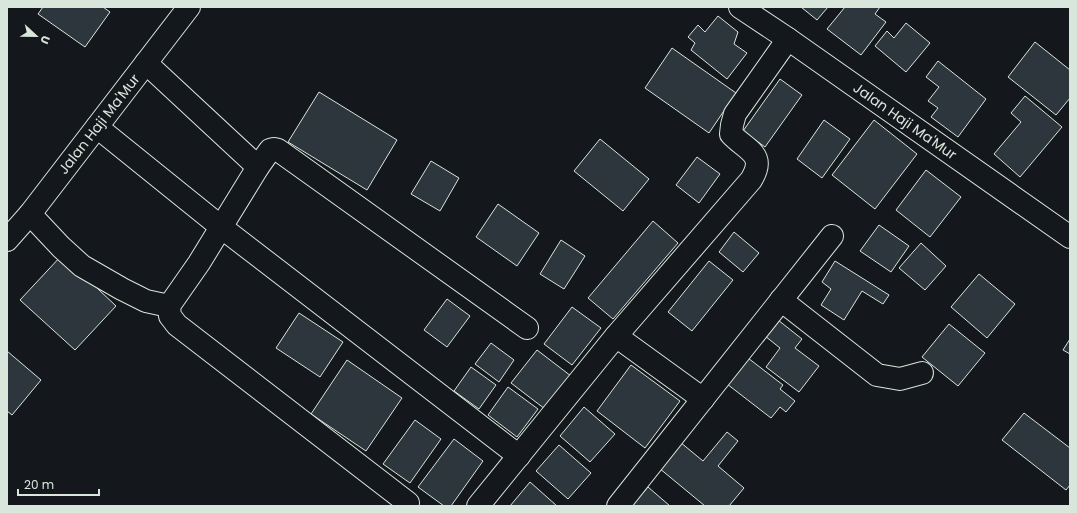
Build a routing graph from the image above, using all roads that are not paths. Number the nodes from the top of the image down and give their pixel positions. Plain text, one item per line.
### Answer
1 (189, 7) edge
2 (740, 7) edge
3 (788, 39) junction
4 (146, 63) junction
5 (97, 128) junction
6 (258, 167) junction
7 (30, 214) junction
8 (221, 227) junction
9 (832, 236) dead end
10 (1070, 237) edge
11 (7, 240) edge
12 (781, 300) junction
13 (169, 306) junction
14 (527, 328) dead end
15 (616, 336) junction
16 (922, 373) dead end
17 (703, 399) junction
18 (519, 456) junction
19 (408, 503) dead end
20 (478, 506) edge
21 (618, 506) edge

1 - 4 street, Jalan Haji Ma'Mur
2 - 3 street, Jalan Haji Ma'Mur
3 - 10 street, Jalan Haji Ma'Mur
3 - 15 street
4 - 5 street, Jalan Haji Ma'Mur
4 - 6 street
5 - 7 street, Jalan Haji Ma'Mur
5 - 8 street
6 - 8 street
6 - 14 street
7 - 11 street, Jalan Haji Ma'Mur
7 - 13 street
8 - 13 street
8 - 18 street
9 - 12 street
12 - 16 street
12 - 17 street
13 - 19 street
15 - 17 street
15 - 18 street
17 - 21 street
18 - 20 street

